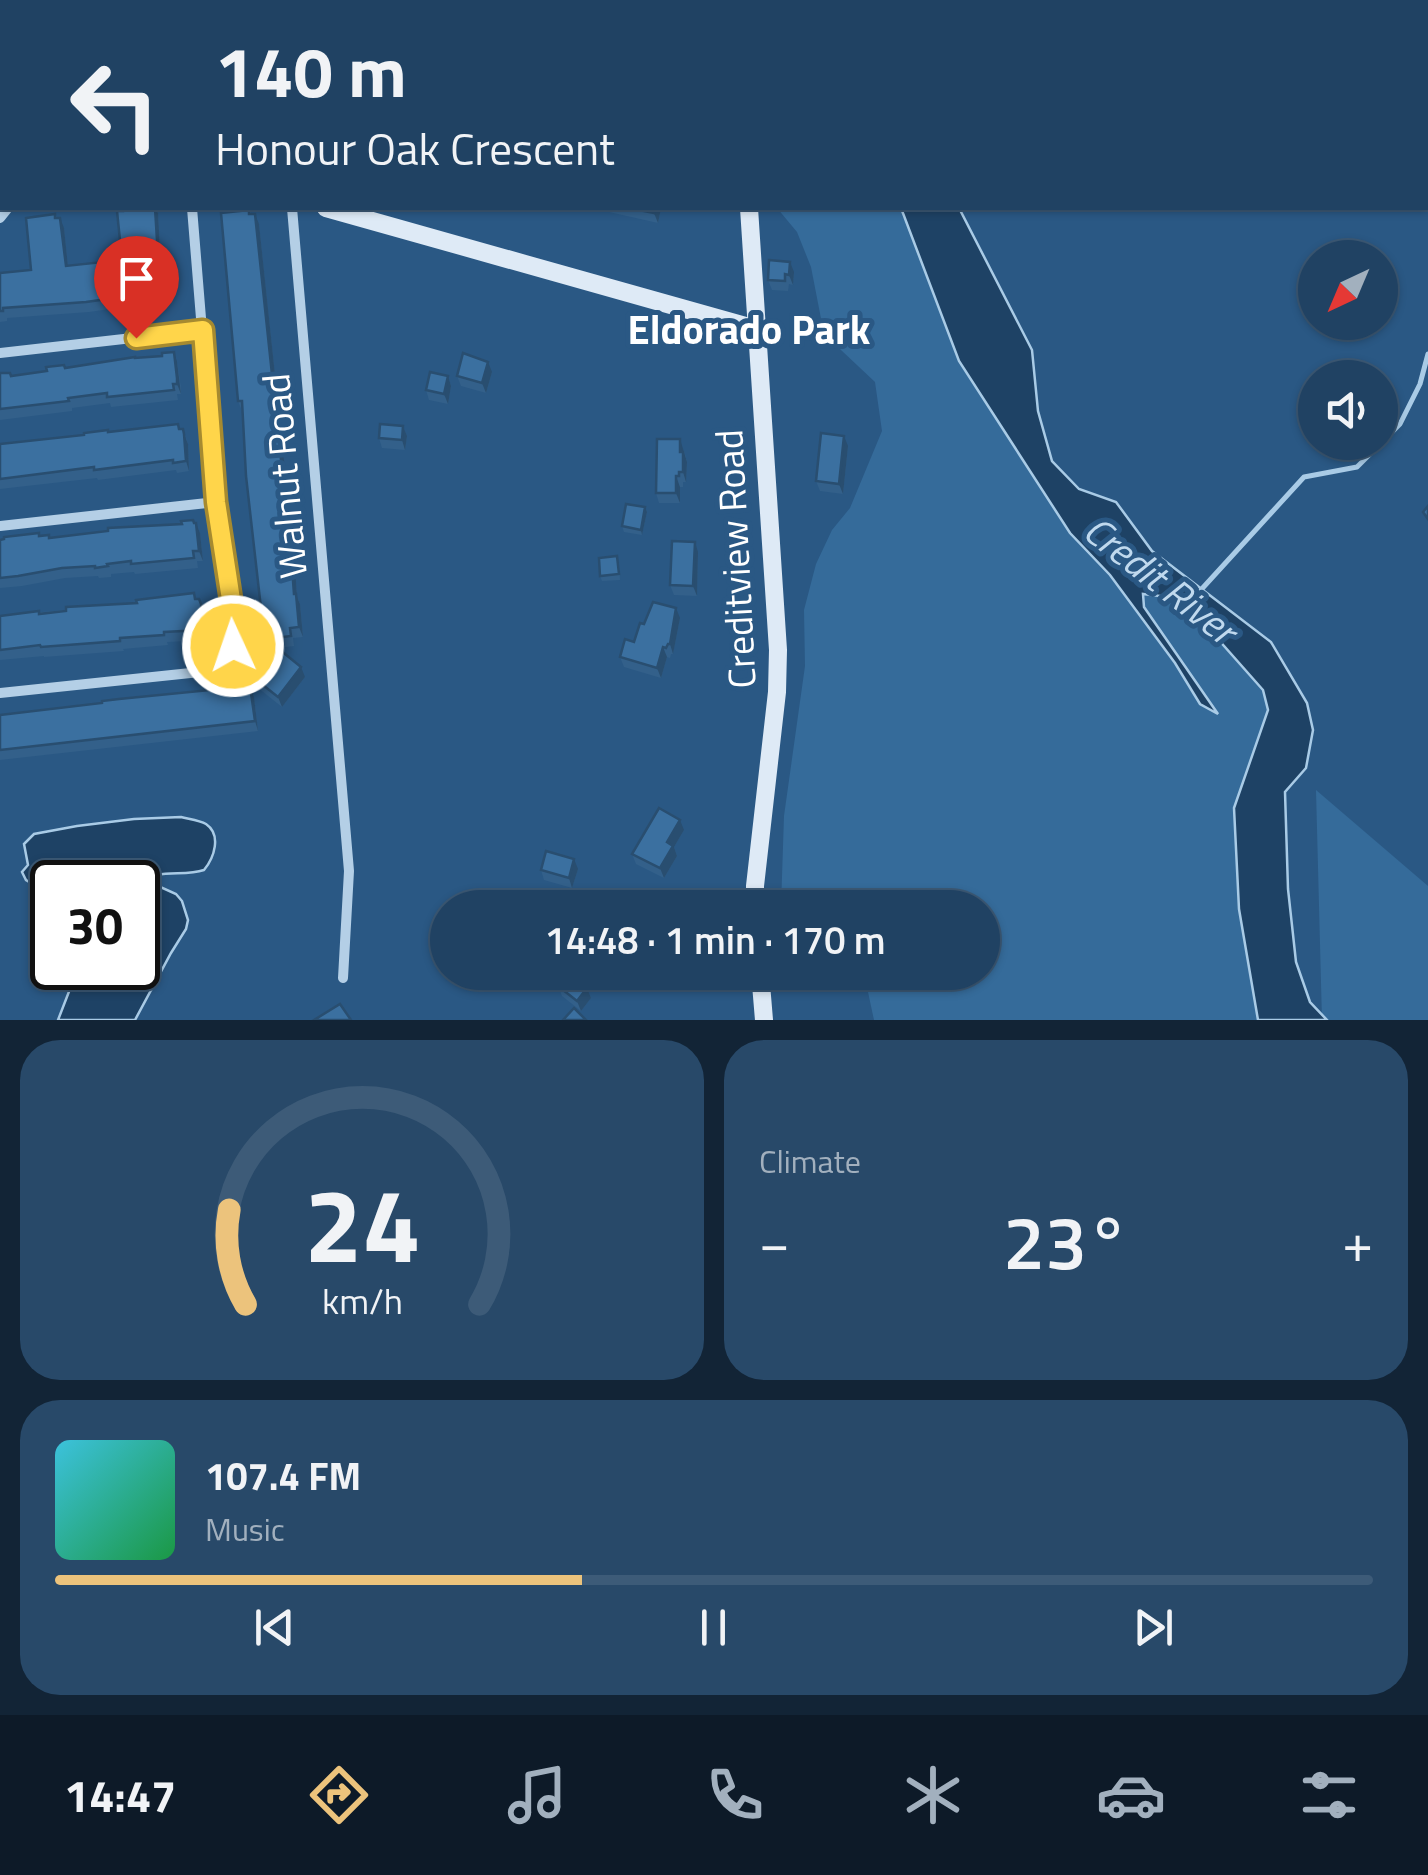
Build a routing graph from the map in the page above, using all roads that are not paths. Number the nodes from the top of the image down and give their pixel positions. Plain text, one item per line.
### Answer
1 (192, 210) edge
2 (292, 210) edge
3 (333, 210) edge
4 (749, 210) edge
5 (203, 330) junction
6 (756, 330) junction
7 (0, 353) edge
8 (216, 502) junction
9 (0, 526) edge
10 (0, 693) edge
11 (755, 890) edge
12 (344, 978) dead end
13 (762, 990) edge
14 (764, 1020) edge

1 - 5 street
2 - 12 street, Walnut Road
3 - 6 street
4 - 6 street, Creditview Road
5 - 7 street
5 - 8 street
6 - 11 street, Creditview Road
8 - 9 street
8 - 10 street
13 - 14 street

